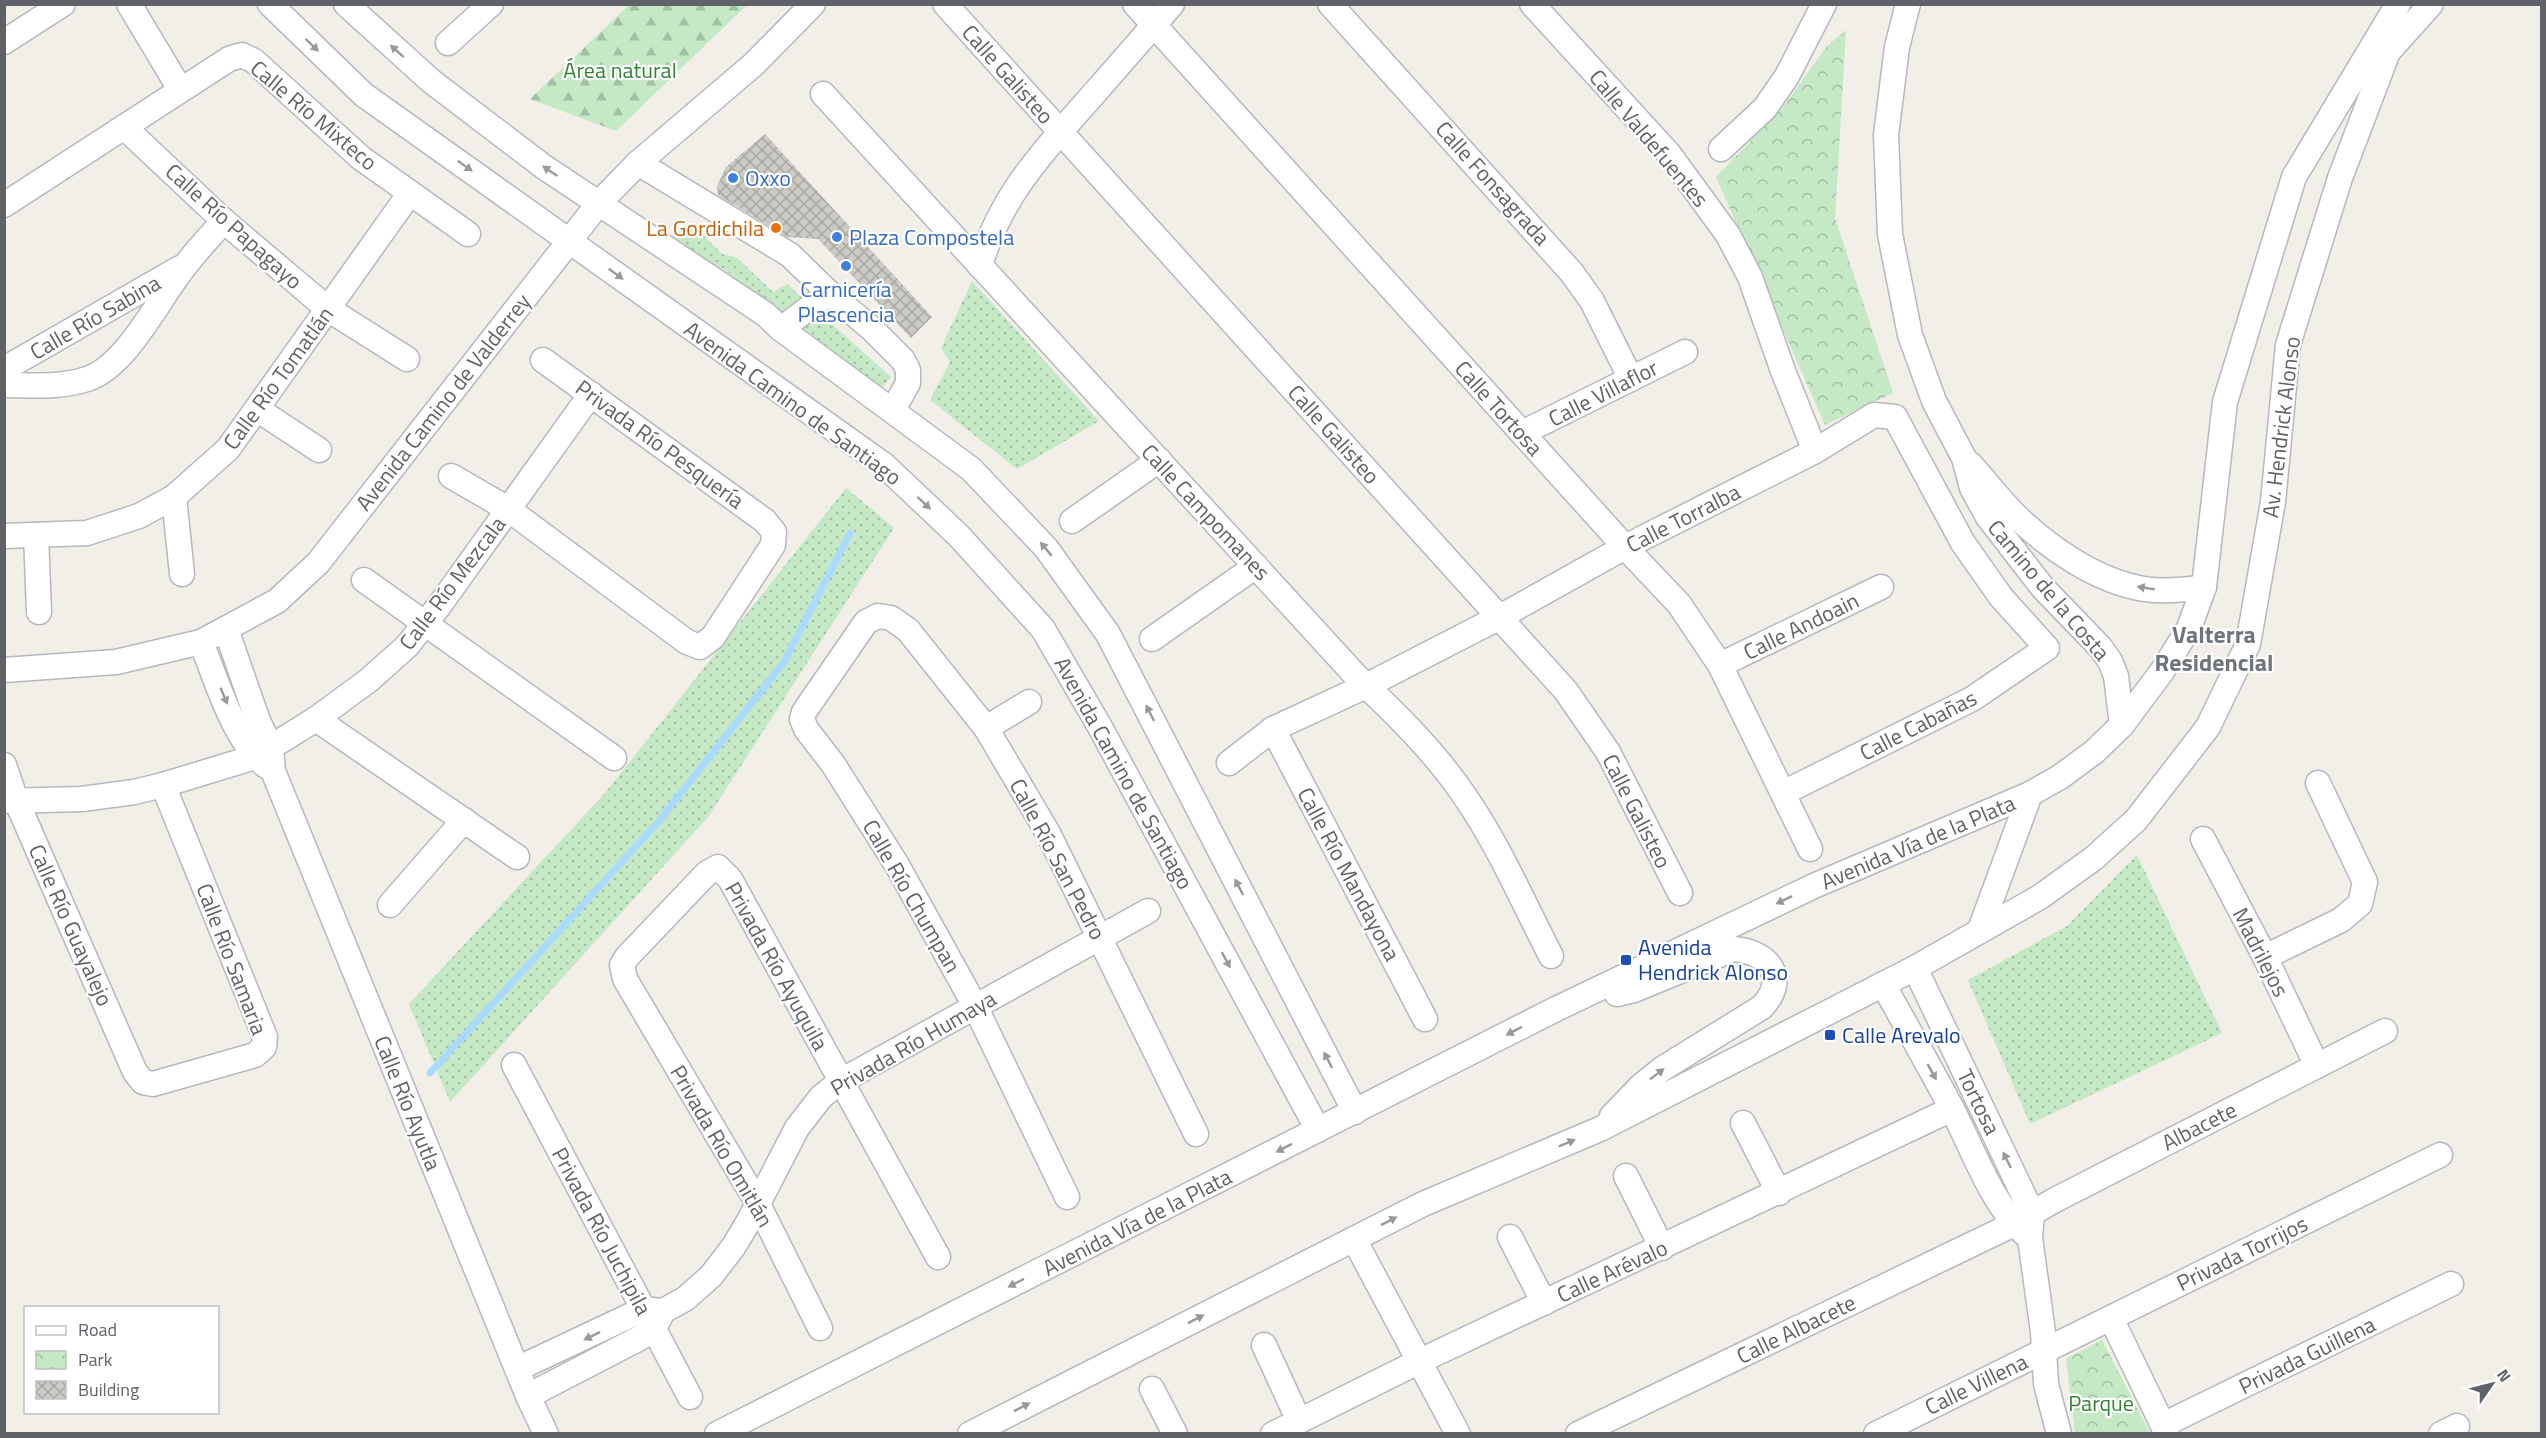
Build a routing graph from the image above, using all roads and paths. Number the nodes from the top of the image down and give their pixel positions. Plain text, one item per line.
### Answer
1 (63, 4) edge
2 (129, 4) edge
3 (270, 4) edge
4 (345, 4) edge
5 (491, 4) edge
6 (813, 4) edge
7 (945, 4) edge
8 (1135, 4) edge
9 (1172, 4) edge
10 (1330, 4) edge
11 (1532, 4) edge
12 (1908, 4) edge
13 (2398, 4) edge
14 (2431, 4) edge
15 (1822, 10) edge
16 (1154, 25) junction
17 (4, 42) edge
18 (448, 43) dead end
19 (180, 89) junction
20 (823, 94) dead end
21 (124, 127) junction
22 (1060, 132) junction
23 (1721, 149) dead end
24 (638, 163) junction
25 (410, 193) junction
26 (599, 203) junction
27 (4, 204) edge
28 (225, 220) junction
29 (468, 234) dead end
30 (569, 240) junction
31 (185, 266) junction
32 (980, 266) junction
33 (829, 293) junction
34 (328, 309) junction
35 (780, 329) junction
36 (1684, 352) dead end
37 (407, 359) dead end
38 (543, 360) dead end
39 (4, 369) edge
40 (1631, 379) junction
41 (4, 385) edge
42 (591, 394) junction
43 (257, 409) junction
44 (892, 410) junction
45 (1522, 434) junction
46 (319, 450) dead end
47 (1815, 451) junction
48 (1964, 458) junction
49 (1159, 460) junction
50 (451, 476) dead end
51 (174, 497) junction
52 (508, 510) junction
53 (1072, 520) dead end
54 (36, 535) junction
55 (4, 536) edge
56 (1625, 547) junction
57 (1256, 566) junction
58 (182, 574) dead end
59 (364, 580) dead end
60 (1881, 587) dead end
61 (2204, 587) junction
62 (39, 612) dead end
63 (878, 616) joint
64 (1500, 617) junction
65 (425, 624) junction
66 (226, 629) junction
67 (1152, 639) dead end
68 (201, 642) junction
69 (2047, 648) joint
70 (1720, 665) junction
71 (4, 670) edge
72 (1366, 686) junction
73 (1029, 702) dead end
74 (316, 719) junction
75 (2122, 725) junction
76 (986, 728) junction
77 (1273, 729) junction
78 (266, 758) junction
79 (614, 758) dead end
80 (1229, 763) dead end
81 (4, 765) edge
82 (2318, 783) dead end
83 (163, 785) junction
84 (1783, 794) junction
85 (2030, 794) junction
86 (10, 801) edge
87 (464, 820) junction
88 (2202, 839) dead end
89 (1810, 849) dead end
90 (517, 857) dead end
91 (1680, 893) dead end
92 (390, 905) dead end
93 (1148, 911) dead end
94 (1980, 930) junction
95 (1100, 938) junction
96 (1551, 956) dead end
97 (2265, 957) junction
98 (622, 965) joint
99 (1915, 968) junction
100 (1883, 984) junction
101 (975, 1006) junction
102 (1556, 1009) junction
103 (1425, 1019) dead end
104 (2385, 1031) dead end
105 (514, 1065) dead end
106 (2316, 1066) junction
107 (841, 1081) junction
108 (143, 1082) joint
109 (1952, 1109) junction
110 (1355, 1112) junction
111 (1743, 1123) dead end
112 (1600, 1129) junction
113 (1318, 1130) junction
114 (1196, 1134) dead end
115 (2440, 1155) dead end
116 (1626, 1176) dead end
117 (1779, 1193) junction
118 (1067, 1197) dead end
119 (758, 1204) junction
120 (2025, 1225) junction
121 (1510, 1236) dead end
122 (1354, 1239) junction
123 (1662, 1248) junction
124 (938, 1257) dead end
125 (2451, 1284) dead end
126 (1544, 1303) junction
127 (653, 1316) junction
128 (2111, 1318) junction
129 (820, 1328) dead end
130 (1264, 1345) dead end
131 (2044, 1351) junction
132 (1420, 1361) junction
133 (518, 1369) junction
134 (1152, 1389) dead end
135 (528, 1396) junction
136 (690, 1397) dead end
137 (1299, 1421) junction
138 (2165, 1429) edge
139 (546, 1434) edge
140 (717, 1434) edge
141 (970, 1434) edge
142 (1175, 1434) edge
143 (1273, 1434) edge
144 (1458, 1434) edge
145 (1578, 1434) edge
146 (1876, 1434) edge
147 (2059, 1434) edge

1 - 17 street
2 - 19 street
3 -> 30 street, Avenida Camino de Santiago
26 -> 4 street, Avenida Camino de Santiago
5 - 18 street
6 - 24 street, Avenida Camino de Valderrey
7 - 22 street, Calle Galisteo
8 - 16 street, Calle Tortosa
9 - 16 street
10 - 40 street, Calle Fonsagrada
11 - 47 street, Calle Valdefuentes
12 - 48 street, Camino de la Costa
13 - 61 street, Av. Hendrick Alonso
14 - 94 street, Av. Hendrick Alonso
15 - 23 street
16 - 22 street
16 - 45 street, Calle Tortosa
19 - 21 street, Calle Río Mixteco
19 - 25 street, Calle Río Mixteco
20 - 32 street, Calle Campomanes
21 - 27 street, Calle Río Mixteco
21 - 28 street, Calle Río Papagayo
22 - 32 street
22 - 64 street, Calle Galisteo
24 - 26 street, Avenida Camino de Valderrey
24 - 33 street
25 - 29 street, Calle Río Mixteco
25 - 34 street, Calle Río Tomatlán
26 - 30 street, Avenida Camino de Valderrey
26 - 35 street, Avenida Camino de Santiago
28 - 31 street, Calle Río Sabina
28 - 34 street, Calle Río Papagayo
30 - 66 street, Avenida Camino de Valderrey
30 -> 113 street, Avenida Camino de Santiago
31 - 39 street, Calle Río Sabina
31 - 41 street, Calle Río Sabina
32 - 49 street, Calle Campomanes
33 - 35 street
33 - 44 street
34 - 37 street, Calle Río Papagayo
34 - 43 street, Calle Río Tomatlán
35 - 44 street, Avenida Camino de Santiago
36 - 40 street, Calle Villaflor
38 - 42 street, Privada Río Pesquería
40 - 45 street, Calle Villaflor
42 - 52 street, Calle Río Mezcala
42 - 52 street, Privada Río Pesquería
43 - 46 street
43 - 51 street, Calle Río Tomatlán
110 -> 44 street, Avenida Camino de Santiago
45 - 56 street, Calle Tortosa
47 - 56 street, Calle Torralba
47 - 69 street, Calle Torralba
61 -> 48 street, Camino de la Costa
48 - 75 street, Camino de la Costa
49 - 53 street
49 - 57 street, Calle Campomanes
50 - 52 street
51 - 54 street, Calle Río Tomatlán
51 - 58 street
52 - 65 street, Calle Río Mezcala
54 - 55 street, Calle Río Tomatlán
54 - 62 street
56 - 64 street, Calle Torralba
56 - 70 street, Calle Tortosa
57 - 67 street
57 - 72 street, Calle Campomanes
59 - 65 street
60 - 70 street, Calle Andoain
61 - 75 street, Avenida Vía de la Plata
63 - 76 street, Calle Río San Pedro
63 - 101 street, Calle Río Chumpan
64 - 72 street, Calle Torralba
64 - 91 street, Calle Galisteo
65 - 74 street, Calle Río Mezcala
65 - 79 street
66 - 68 street, Avenida Camino de Valderrey
66 - 78 street, Calle Río Ayutla
68 - 71 street, Avenida Camino de Valderrey
68 -> 78 street, Calle Río Ayutla
69 - 84 street, Calle Cabañas
70 - 84 street, Calle Tortosa
72 - 77 street, Calle Torralba
72 - 96 street, Calle Campomanes
73 - 76 street
74 - 78 street, Calle Río Mezcala
74 - 87 street
75 - 85 street, Avenida Vía de la Plata
76 - 95 street, Calle Río San Pedro
77 - 80 street, Calle Torralba
77 - 103 street, Calle Río Mandayona
78 - 83 street, Calle Río Mezcala
78 - 133 street, Calle Río Ayutla
81 - 86 street, Calle Río Guayalejo
82 - 97 street
83 - 86 street, Calle Río Mezcala
83 - 108 street, Calle Río Samaria
84 - 89 street, Calle Tortosa
85 - 94 street
85 -> 102 street, Avenida Vía de la Plata
86 - 108 street, Calle Río Guayalejo
87 - 90 street
87 - 92 street
88 - 97 street, Madrilejos
93 - 95 street, Privada Río Humaya
94 - 99 street, Avenida Vía de la Plata
95 - 101 street, Privada Río Humaya
95 - 114 street, Calle Río San Pedro
97 - 106 street, Madrilejos
98 - 107 street, Privada Río Ayuquila
98 - 119 street, Privada Río Omitlán
99 - 100 street, Avenida Vía de la Plata
120 -> 99 street, Tortosa
100 -> 109 street, Tortosa
100 - 112 street, Avenida Vía de la Plata
101 - 107 street, Privada Río Humaya
101 - 118 street, Calle Río Chumpan
102 -> 110 street, Avenida Vía de la Plata
112 -> 102 street, Avenida Vía de la Plata
104 - 106 street, Albacete
105 - 127 street, Privada Río Juchipila
106 - 120 street, Albacete
107 - 119 street, Privada Río Humaya
107 - 124 street, Privada Río Ayuquila
109 - 117 street, Calle Arévalo
109 - 120 street, Tortosa
110 - 113 street, Avenida Vía de la Plata
111 - 117 street
122 -> 112 street, Avenida Vía de la Plata
113 -> 140 street, Avenida Vía de la Plata
115 - 128 street, Privada Torrijos
116 - 123 street
117 - 123 street, Calle Arévalo
119 - 127 street, Privada Río Humaya
119 - 129 street, Privada Río Omitlán
120 - 131 street, Tortosa
120 - 145 street, Calle Albacete
121 - 126 street
122 - 132 street
141 -> 122 street, Avenida Vía de la Plata
123 - 126 street, Calle Arévalo
125 - 138 street, Privada Guillena
126 - 132 street, Calle Arévalo
127 -> 133 street, Privada Río Humaya
127 - 135 street, Privada Río Humaya
127 - 136 street, Privada Río Juchipila
128 - 131 street, Privada Torrijos
128 - 138 street
130 - 137 street
131 - 146 street, Calle Villena
131 - 147 street, Tortosa
132 - 137 street, Calle Arévalo
132 - 144 street
133 - 135 street, Calle Río Ayutla
134 - 142 street
135 - 139 street, Calle Río Ayutla
137 - 143 street, Calle Arévalo

